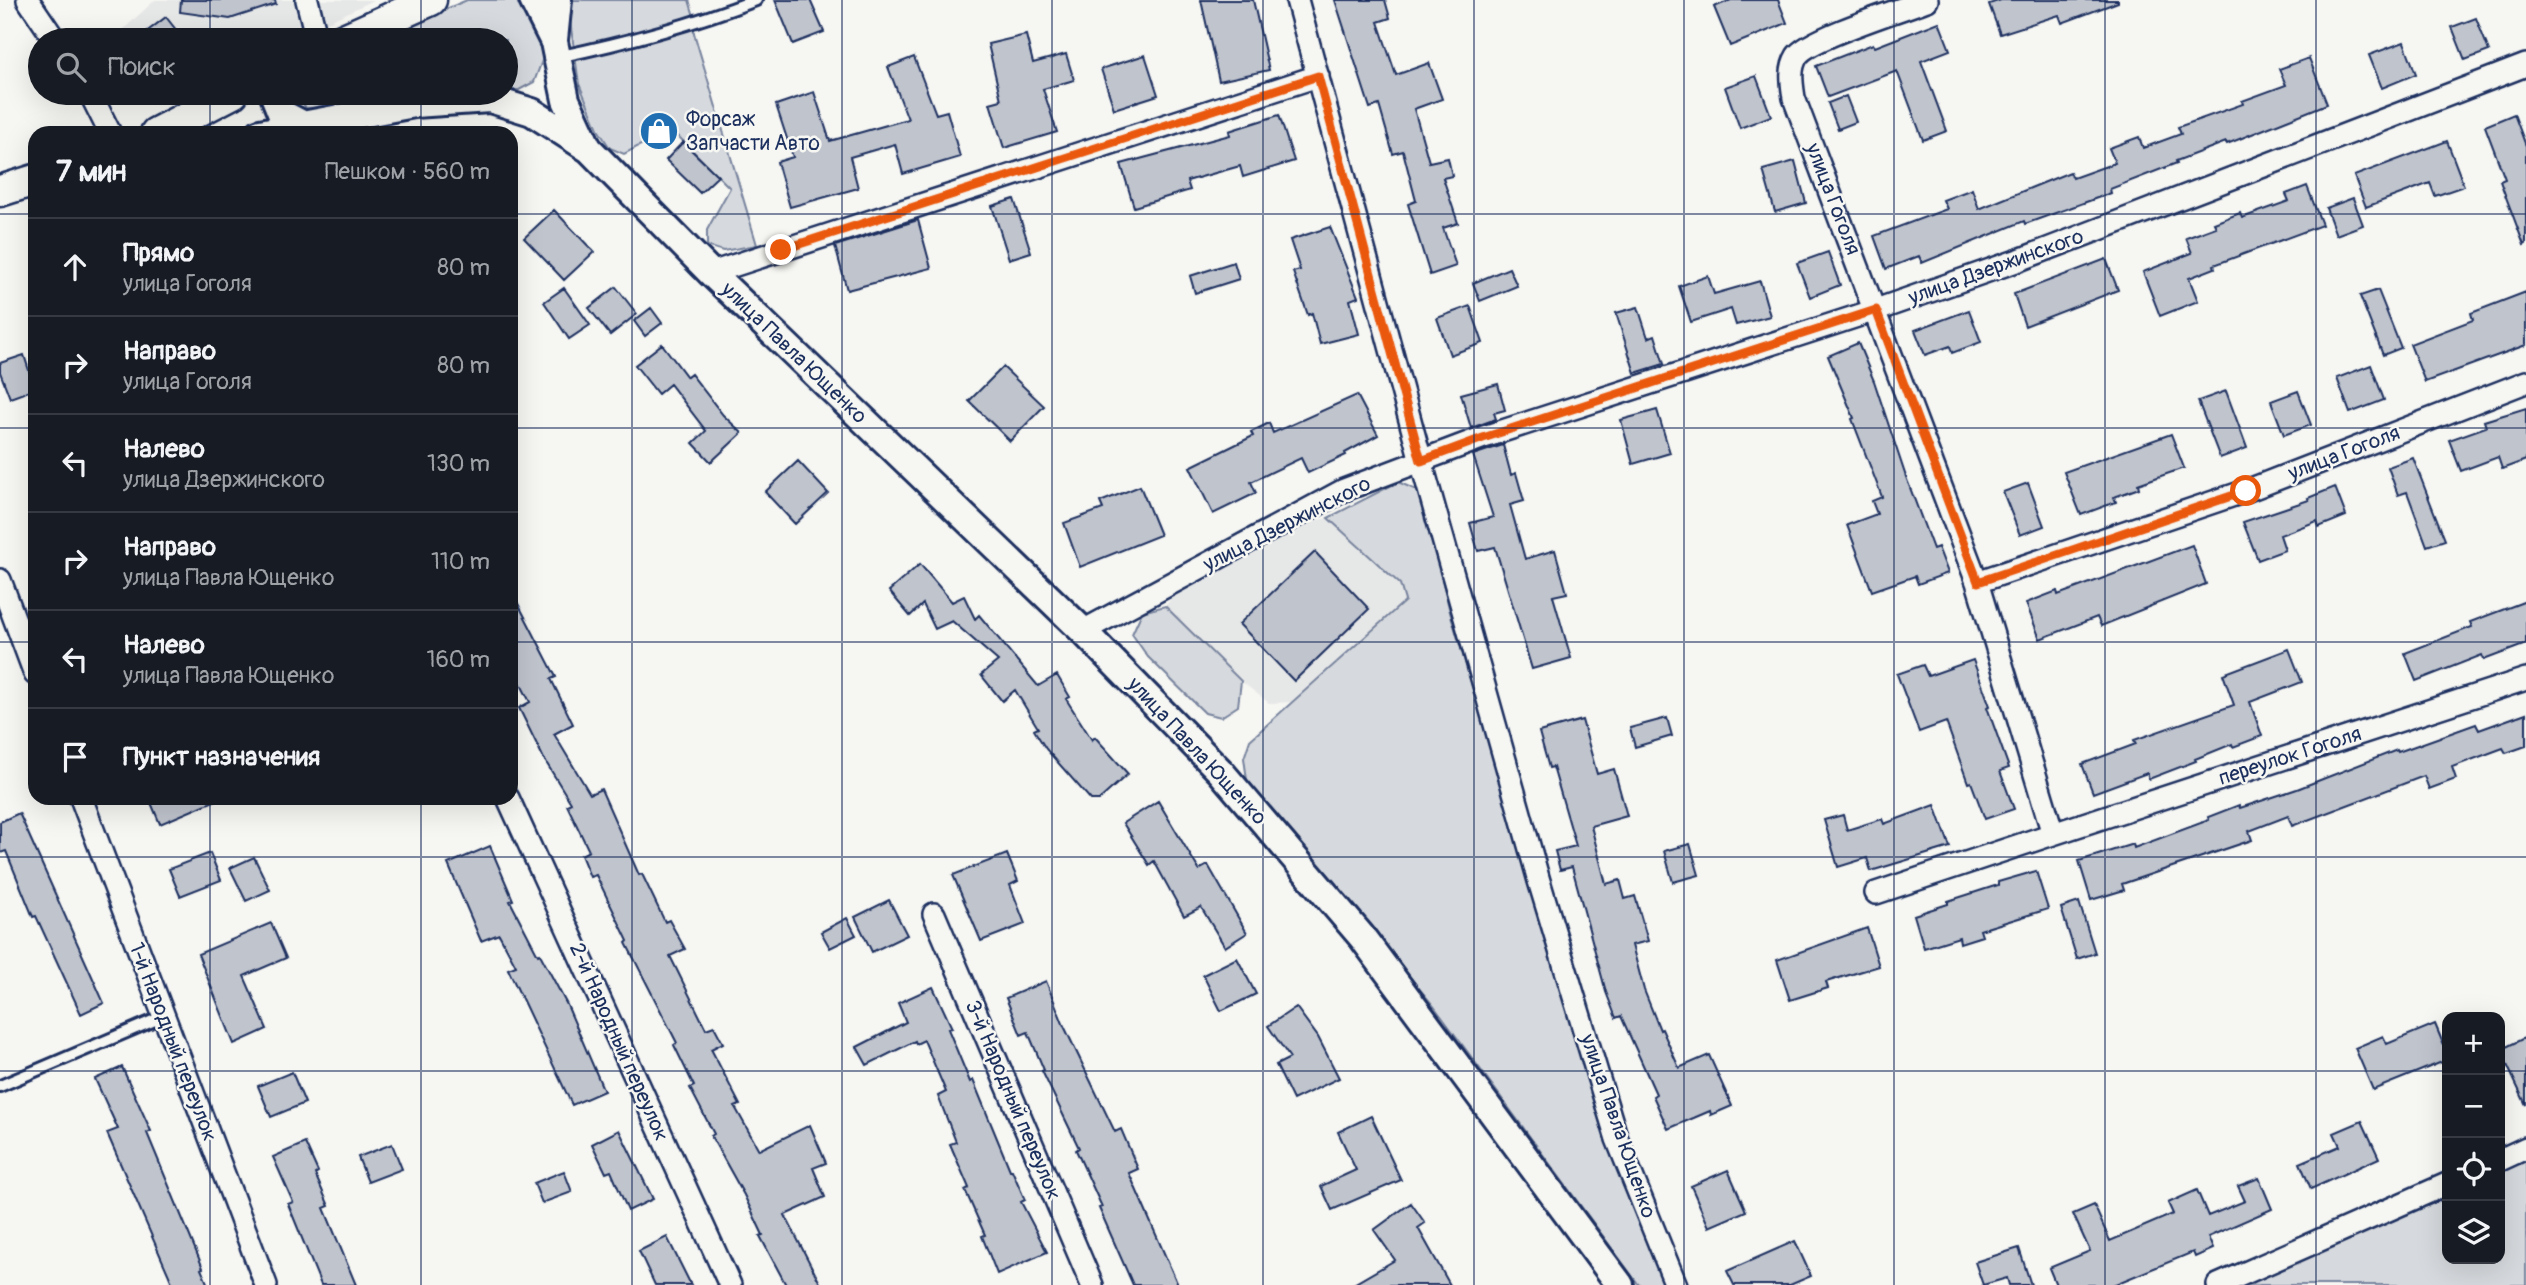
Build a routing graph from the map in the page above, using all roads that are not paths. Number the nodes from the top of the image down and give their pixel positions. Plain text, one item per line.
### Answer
1 (28, 0) edge
2 (307, 0) edge
3 (431, 0) edge
4 (533, 0) edge
5 (558, 0) edge
6 (756, 0) edge
7 (1297, 0) edge
8 (1927, 0) edge
9 (47, 28) edge
10 (314, 28) edge
11 (368, 28) edge
12 (556, 50) junction
13 (2526, 65) edge
14 (1318, 76) junction
15 (96, 105) edge
16 (210, 105) edge
17 (278, 105) edge
18 (409, 105) edge
19 (509, 105) edge
20 (304, 125) junction
21 (106, 126) edge
22 (169, 126) edge
23 (298, 126) edge
24 (589, 149) junction
25 (28, 182) edge
26 (0, 191) edge
27 (711, 274) junction
28 (1876, 310) junction
29 (2526, 382) edge
30 (1421, 461) junction
31 (0, 580) edge
32 (1978, 582) junction
33 (1083, 631) junction
34 (28, 655) edge
35 (2526, 679) edge
36 (84, 805) edge
37 (511, 805) edge
38 (2053, 834) junction
39 (1876, 893) dead end
40 (934, 914) dead end
41 (162, 1017) junction
42 (0, 1086) edge
43 (2526, 1148) edge
44 (2505, 1158) edge
45 (2442, 1186) edge
46 (266, 1285) edge
47 (730, 1285) edge
48 (1092, 1285) edge
49 (1620, 1285) edge
50 (1676, 1285) edge
51 (2218, 1285) edge

1 - 9 street
2 - 10 street
3 - 11 main road
4 - 12 street
5 - 12 street
6 - 12 lane
7 - 14 street, улица Павла Ющенко
8 - 28 street, улица Гоголя
12 - 24 street
13 - 28 street, улица Дзержинского
14 - 27 street, улица Павла Ющенко
14 - 30 street, улица Павла Ющенко
15 - 21 street
16 - 22 main road
17 - 20 street
18 - 20 street
19 - 24 street
20 - 23 street
24 - 27 street, улица Павла Ющенко
25 - 26 main road
27 - 33 street, улица Павла Ющенко
28 - 30 street, улица Дзержинского
28 - 32 street, улица Гоголя
29 - 32 street, улица Гоголя
30 - 33 street, улица Дзержинского
30 - 50 street, улица Павла Ющенко
31 - 34 street
32 - 38 street
33 - 49 street, улица Павла Ющенко
35 - 38 street, переулок Гоголя
36 - 41 street, 1-й Народный переулок
37 - 47 street, 2-й Народный переулок
38 - 39 street, переулок Гоголя
40 - 48 street, 3-й Народный переулок
41 - 42 lane
41 - 46 street, 1-й Народный переулок
43 - 44 street
45 - 51 street

